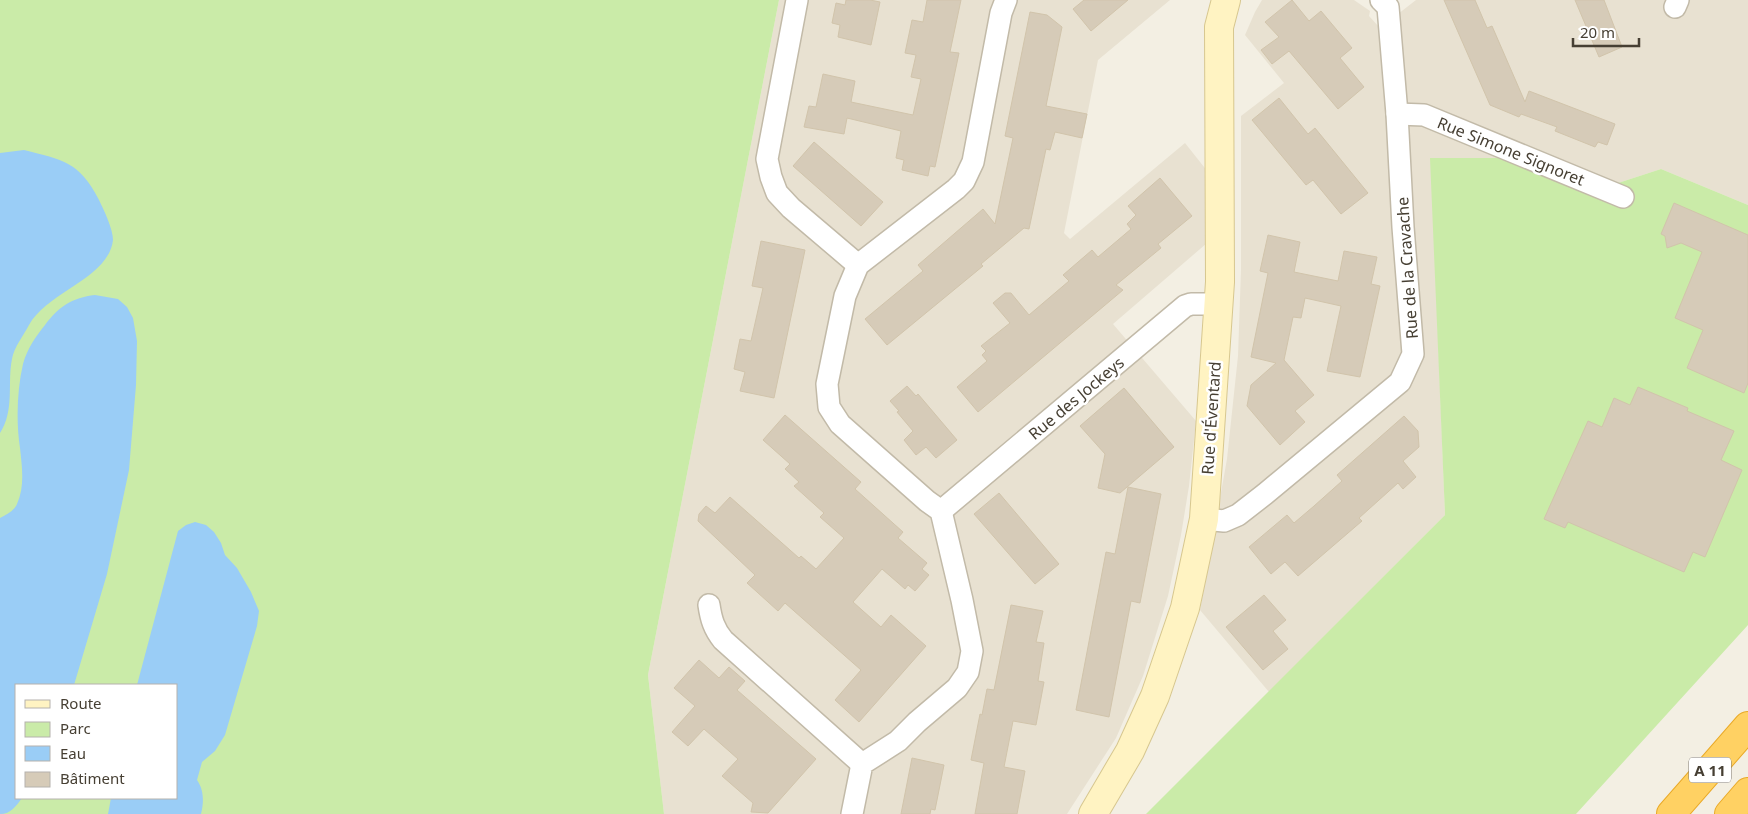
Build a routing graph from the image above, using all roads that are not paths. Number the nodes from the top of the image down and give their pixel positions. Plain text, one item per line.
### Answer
1 (798, 0) edge
2 (1006, 0) edge
3 (1226, 0) edge
4 (1386, 2) edge
5 (1397, 114) junction
6 (1623, 197) dead end
7 (858, 265) junction
8 (1219, 304) junction
9 (941, 511) junction
10 (1204, 519) junction
11 (709, 605) dead end
12 (1748, 726) edge
13 (862, 764) junction
14 (1748, 792) edge
15 (852, 814) edge
16 (1093, 814) edge
17 (1671, 814) edge
18 (1729, 814) edge

1 - 7 street
2 - 7 street
3 - 8 street, Rue d'Éventard
4 - 5 street, Rue de la Cravache
5 - 6 street, Rue Simone Signoret
5 - 10 street, Rue de la Cravache
7 - 9 street
8 - 9 street, Rue des Jockeys
8 - 10 street, Rue d'Éventard
9 - 13 street
10 - 16 street, Rue d'Éventard
11 - 13 street
12 - 17 highway, A 11
13 - 15 street
14 - 18 highway, A 11

